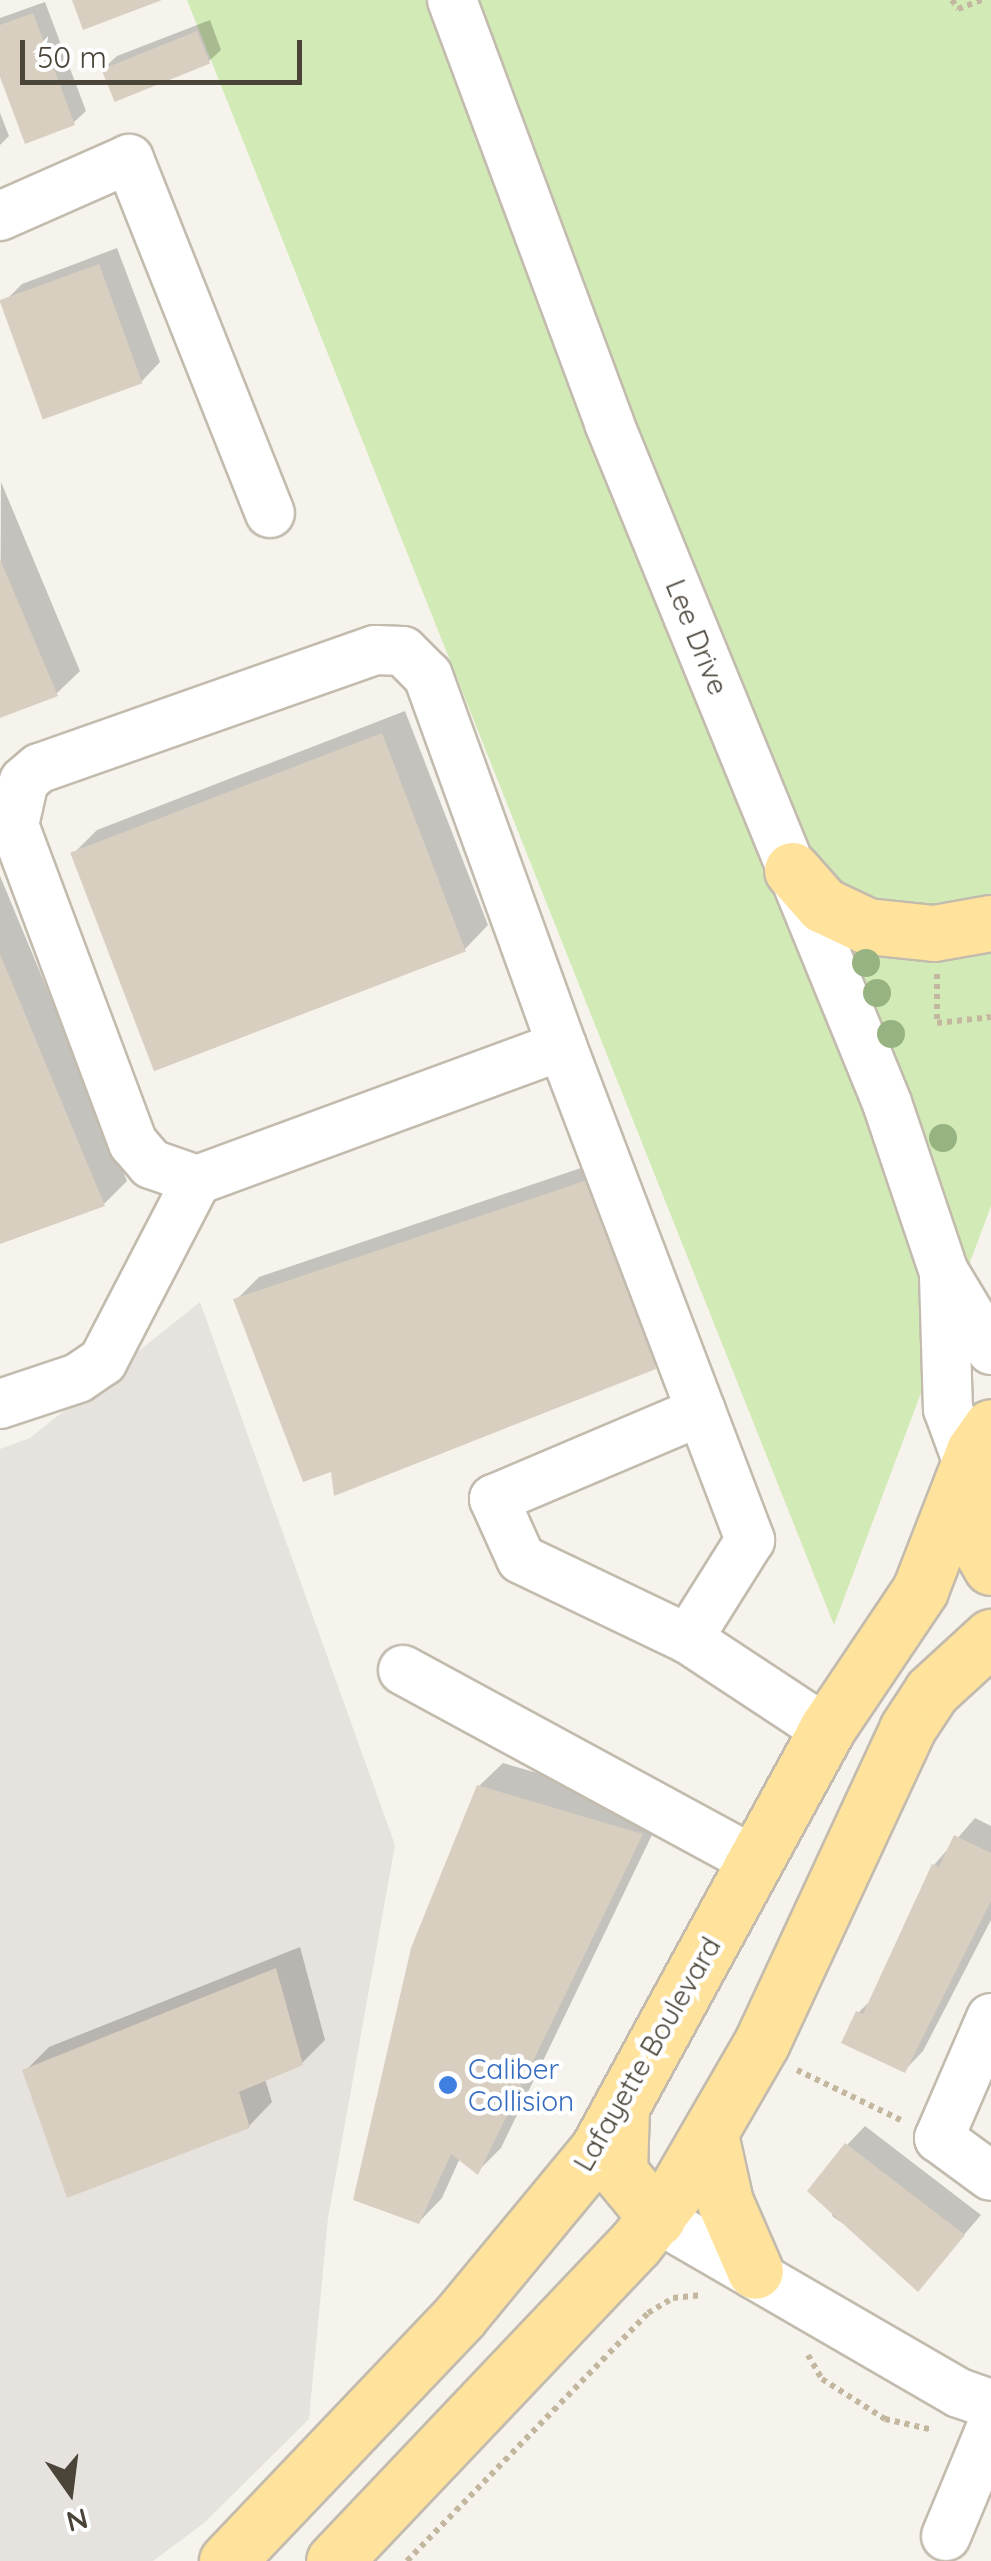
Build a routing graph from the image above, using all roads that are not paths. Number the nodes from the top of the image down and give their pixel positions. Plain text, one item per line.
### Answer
1 (452, 0) edge
2 (0, 216) edge
3 (270, 513) dead end
4 (792, 870) junction
5 (991, 923) edge
6 (562, 1046) junction
7 (197, 1180) junction
8 (944, 1272) junction
9 (991, 1350) edge
10 (0, 1404) edge
11 (701, 1411) junction
12 (975, 1456) edge
13 (991, 1567) edge
14 (991, 1637) edge
15 (688, 1639) junction
16 (403, 1670) dead end
17 (826, 1730) junction
18 (757, 1862) junction
19 (991, 2018) edge
20 (621, 2108) junction
21 (711, 2139) junction
22 (991, 2176) edge
23 (657, 2218) junction
24 (736, 2286) junction
25 (991, 2404) edge
26 (970, 2432) edge
27 (946, 2536) dead end
28 (228, 2561) edge
29 (334, 2561) edge

1 - 4 street, Lee Drive
2 - 3 street
4 - 5 main road
4 - 8 street, Lee Drive
6 - 7 street
6 - 7 street
6 - 11 street
7 - 10 street
8 - 9 street
8 - 12 street
11 - 15 street
11 - 15 street
12 - 13 main road
12 - 17 main road, Lafayette Boulevard
14 - 21 main road
15 - 17 street
16 - 18 street
17 - 18 main road, Lafayette Boulevard
18 - 20 main road, Lafayette Boulevard
19 - 22 street
20 - 23 main road
20 - 28 main road, Lafayette Boulevard
21 - 23 main road
21 - 24 main road
23 - 24 street
23 - 29 main road
24 - 25 street
26 - 27 street

